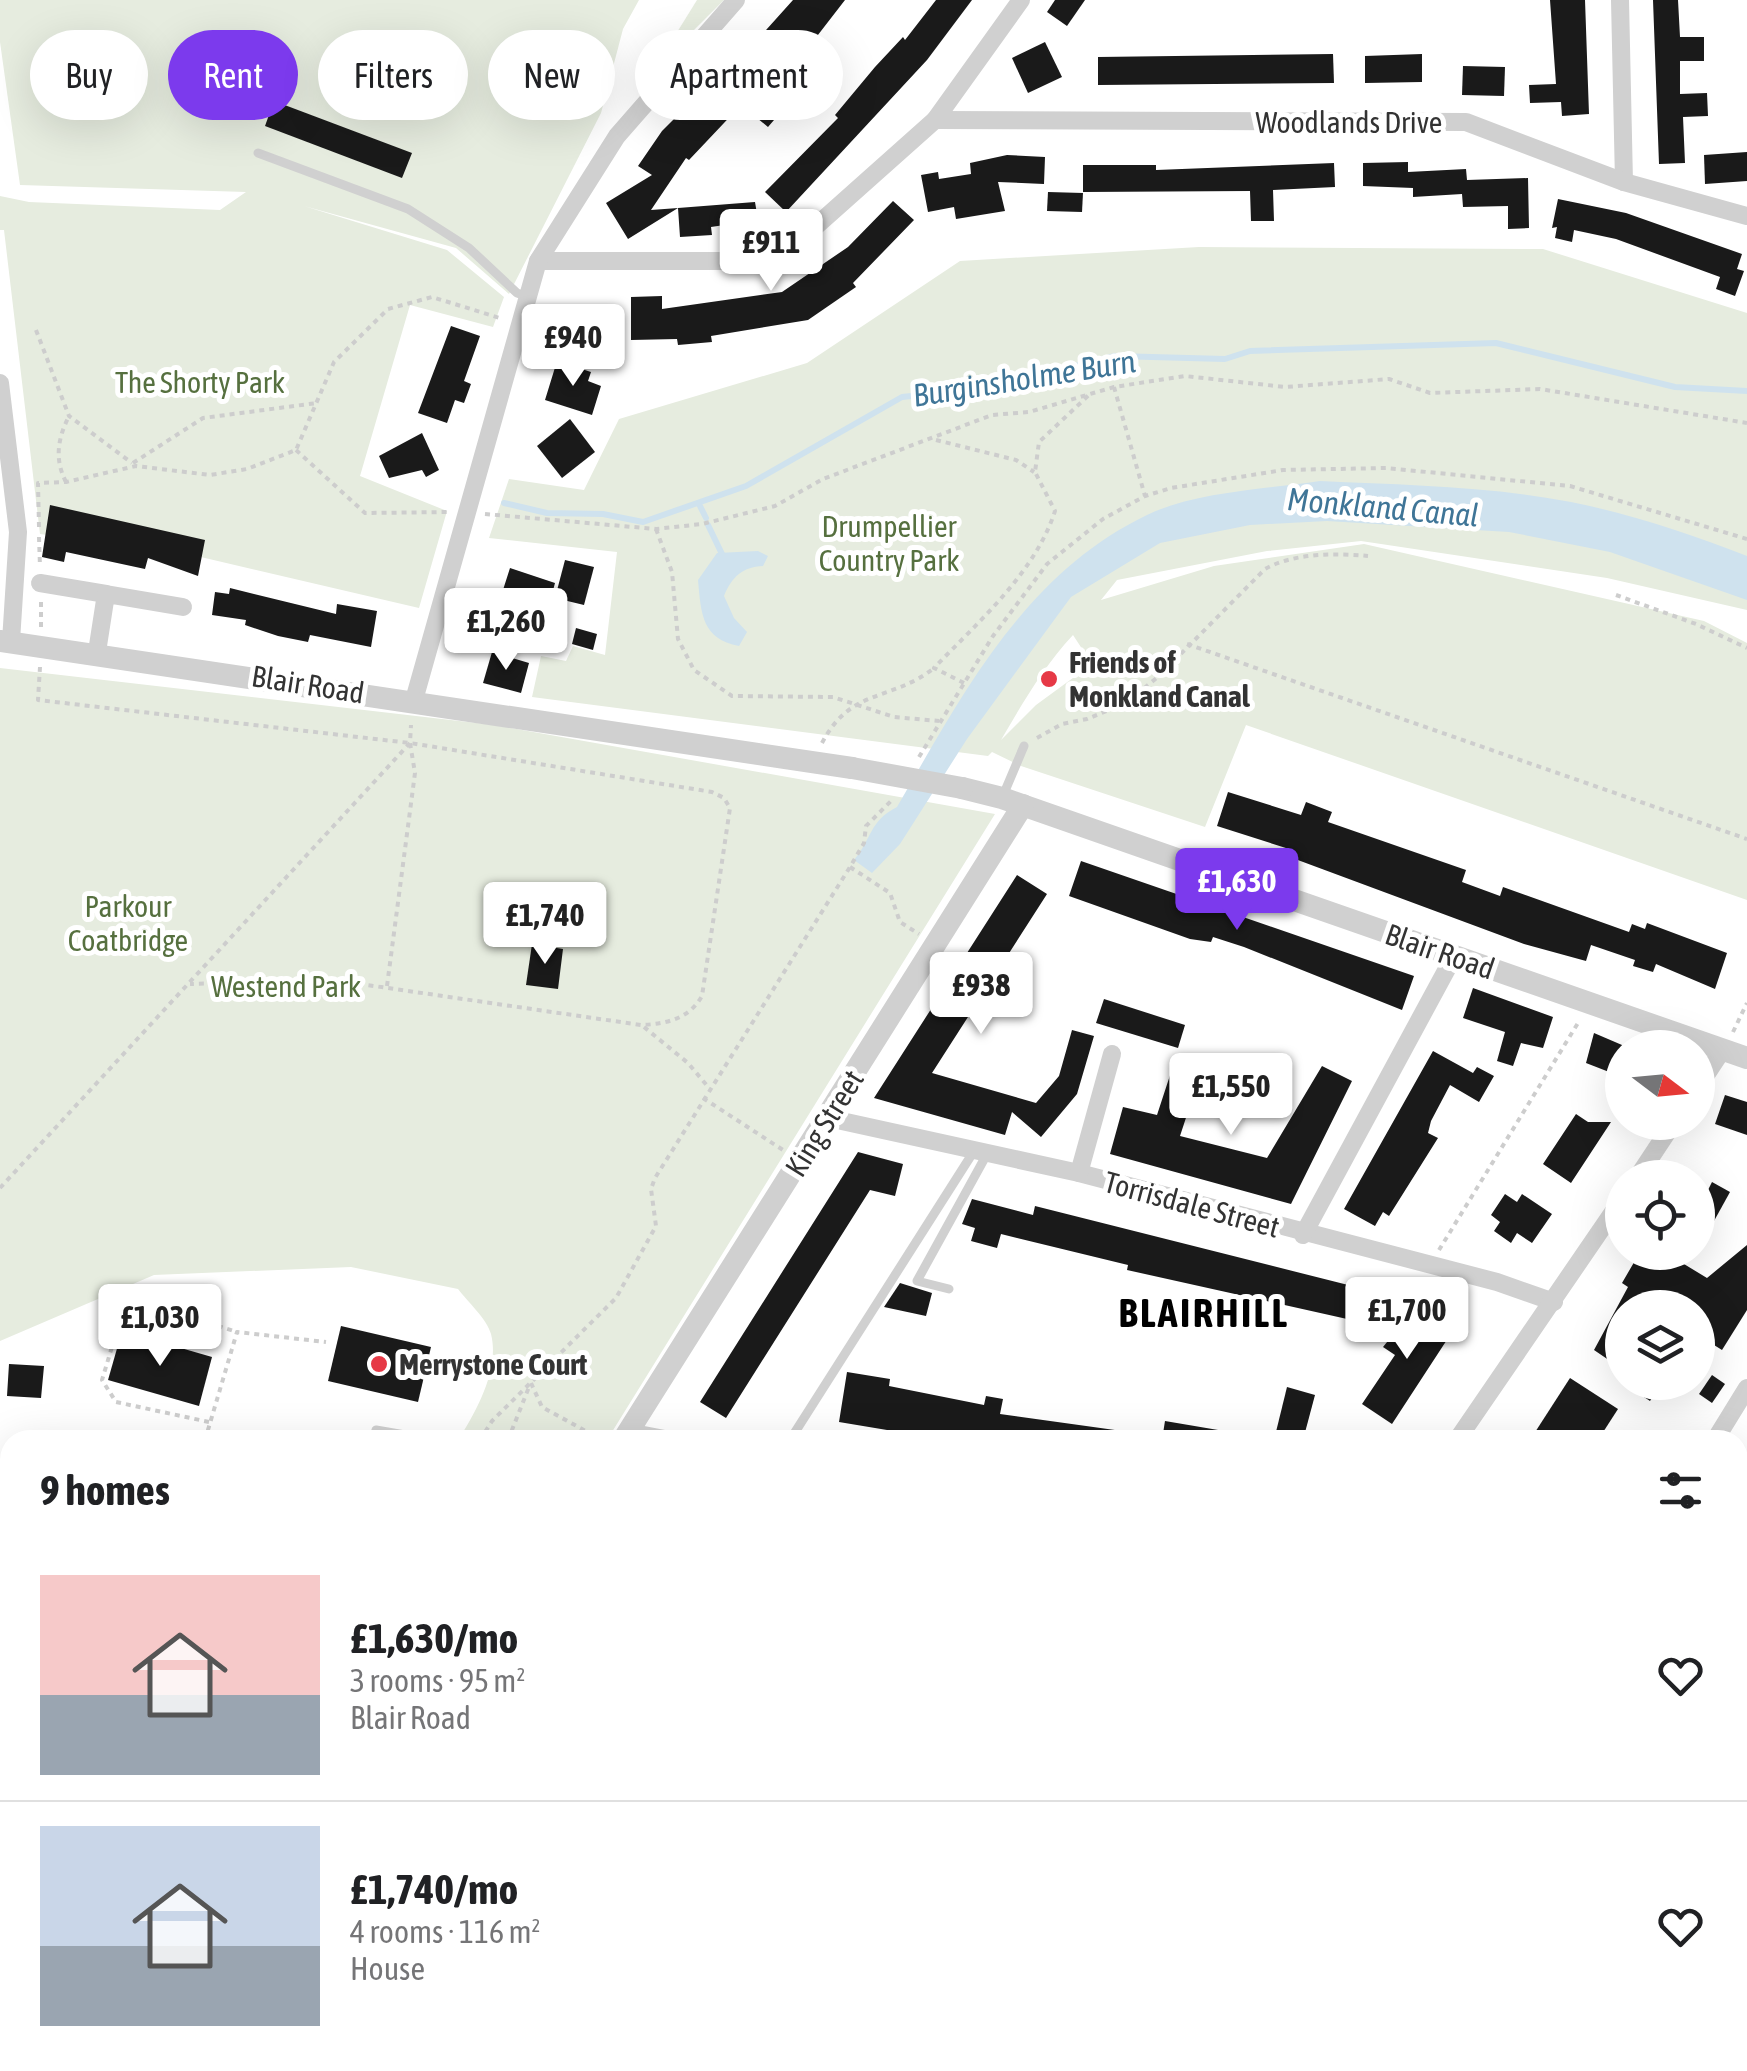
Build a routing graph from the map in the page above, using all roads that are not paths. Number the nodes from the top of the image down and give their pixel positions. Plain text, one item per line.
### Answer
1 (736, 0) edge
2 (1020, 0) edge
3 (1620, 0) edge
4 (936, 120) junction
5 (258, 153) dead end
6 (1624, 182) junction
7 (1747, 216) edge
8 (538, 261) junction
9 (526, 296) junction
10 (0, 383) edge
11 (40, 583) road end
12 (106, 594) junction
13 (183, 608) dead end
14 (6, 641) edge
15 (97, 652) junction
16 (414, 700) junction
17 (1024, 746) road end
18 (1013, 801) junction
19 (1454, 956) junction
20 (1722, 1049) junction
21 (1112, 1054) dead end
22 (1747, 1058) edge
23 (1715, 1060) edge
24 (828, 1118) junction
25 (982, 1150) junction
26 (1078, 1173) junction
27 (1605, 1225) edge
28 (1304, 1235) junction
29 (948, 1288) dead end
30 (1554, 1302) junction
31 (1747, 1388) edge
32 (630, 1430) edge
33 (797, 1430) edge
34 (1464, 1430) edge
35 (1721, 1430) edge

1 - 8 street
2 - 4 street
3 - 6 street
4 - 6 street, Woodlands Drive
4 - 8 street
5 - 9 lane
6 - 7 street, Woodlands Drive
8 - 9 street
9 - 16 street
10 - 14 street
11 - 12 street
12 - 13 street
12 - 15 street
14 - 15 street, Blair Road
15 - 16 street, Blair Road
16 - 18 street, Blair Road, bridge
17 - 18 lane
18 - 19 street, Blair Road
18 - 24 street, King Street
19 - 20 street, Blair Road
19 - 28 street
20 - 22 street, Blair Road
20 - 23 street
21 - 26 street
24 - 25 street, Torrisdale Street
24 - 32 street, King Street
25 - 26 street, Torrisdale Street
25 - 29 lane
25 - 33 lane
26 - 28 street, Torrisdale Street
27 - 30 street
28 - 30 street, Torrisdale Street
30 - 34 street
31 - 35 street

